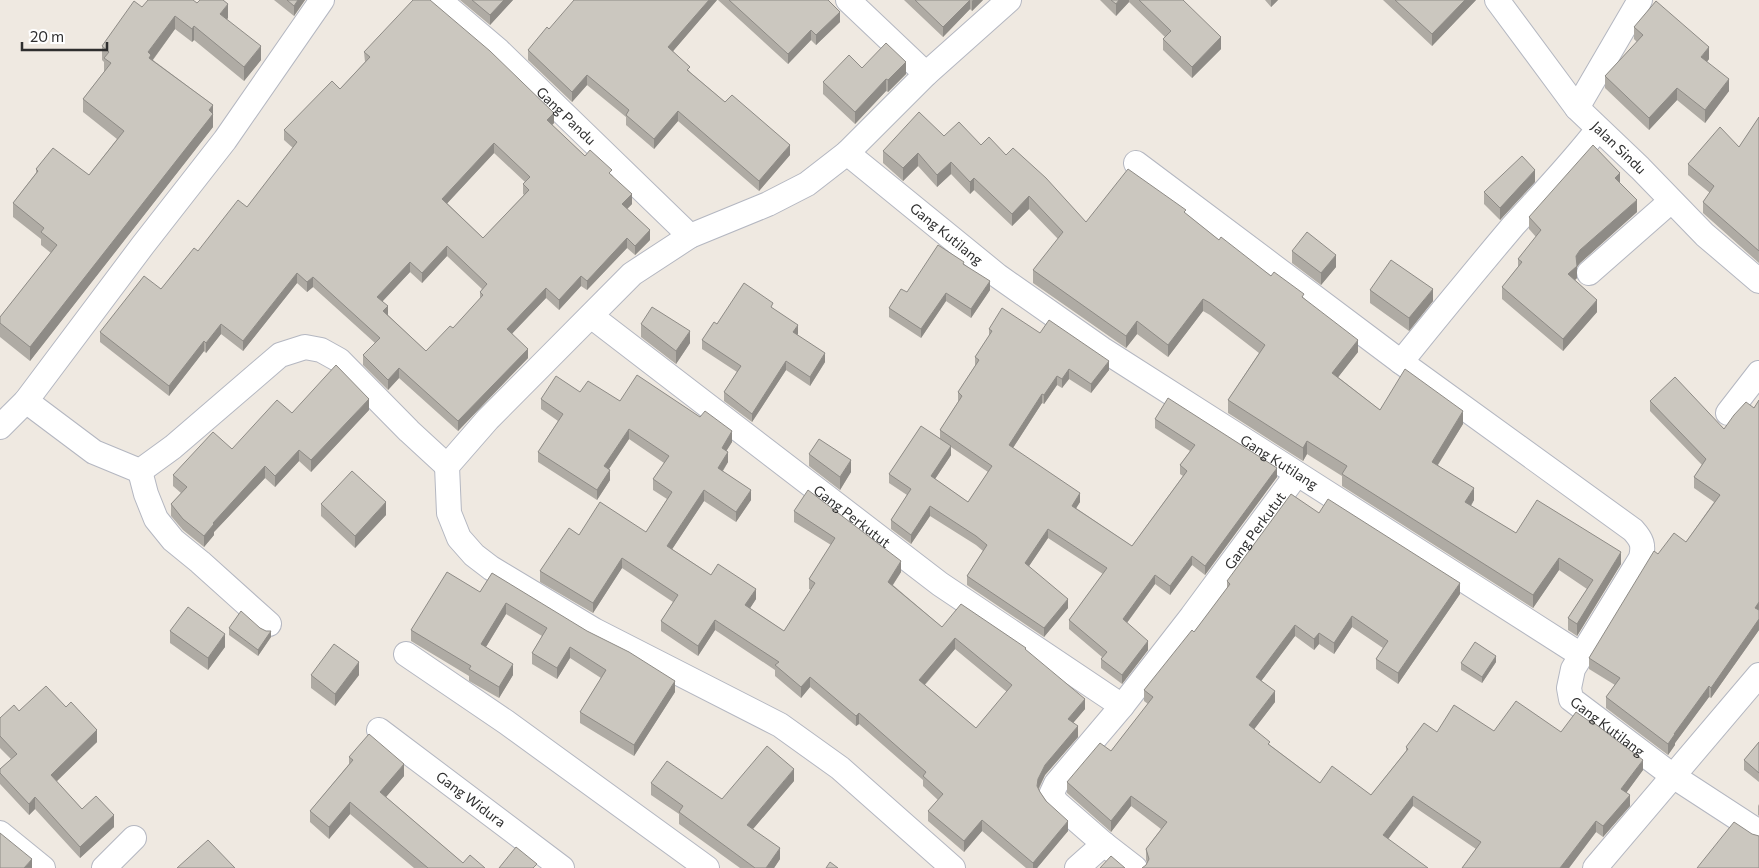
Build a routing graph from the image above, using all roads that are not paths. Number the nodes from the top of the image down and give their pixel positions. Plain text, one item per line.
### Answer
1 (322, 0) edge
2 (439, 0) edge
3 (848, 0) edge
4 (1009, 0) edge
5 (1497, 0) edge
6 (1640, 0) edge
7 (926, 74) junction
8 (1577, 108) junction
9 (1598, 129) junction
10 (847, 153) junction
11 (1136, 163) dead end
12 (1670, 201) junction
13 (690, 236) junction
14 (1589, 273) dead end
15 (1759, 281) edge
16 (590, 316) junction
17 (1401, 362) junction
18 (1759, 373) edge
19 (26, 401) junction
20 (1728, 413) dead end
21 (0, 427) edge
22 (447, 466) junction
23 (140, 471) junction
24 (1297, 474) junction
25 (268, 624) dead end
26 (406, 654) dead end
27 (1581, 655) junction
28 (1759, 675) edge
29 (1122, 706) junction
30 (379, 730) dead end
31 (1673, 776) junction
32 (1759, 832) edge
33 (0, 833) edge
34 (134, 838) dead end
35 (1104, 844) junction
36 (43, 868) edge
37 (104, 868) edge
38 (562, 868) edge
39 (707, 868) edge
40 (953, 868) edge
41 (1077, 868) edge
42 (1135, 868) edge
43 (1595, 868) edge

1 - 19 street
2 - 13 street, Gang Pandu
3 - 7 street
4 - 7 street
5 - 8 street, Jalan Sindu
6 - 8 street
7 - 10 street
8 - 9 street, Jalan Sindu
9 - 12 street, Jalan Sindu
9 - 17 street
10 - 13 street
10 - 24 street, Gang Kutilang
11 - 17 street
12 - 14 street
12 - 15 street, Jalan Sindu
13 - 16 street
16 - 22 street
16 - 29 street, Gang Perkutut
17 - 27 street
18 - 20 street
19 - 21 street
19 - 23 street
22 - 23 street
22 - 40 street
23 - 25 street
24 - 27 street, Gang Kutilang
24 - 29 street, Gang Perkutut
26 - 39 street
27 - 31 street, Gang Kutilang
28 - 31 street
29 - 35 street, Gang Perkutut
30 - 38 street, Gang Widura
31 - 32 street, Gang Kutilang
31 - 43 street
33 - 36 street
34 - 37 street
35 - 41 street
35 - 42 street, Gang Perkutut

